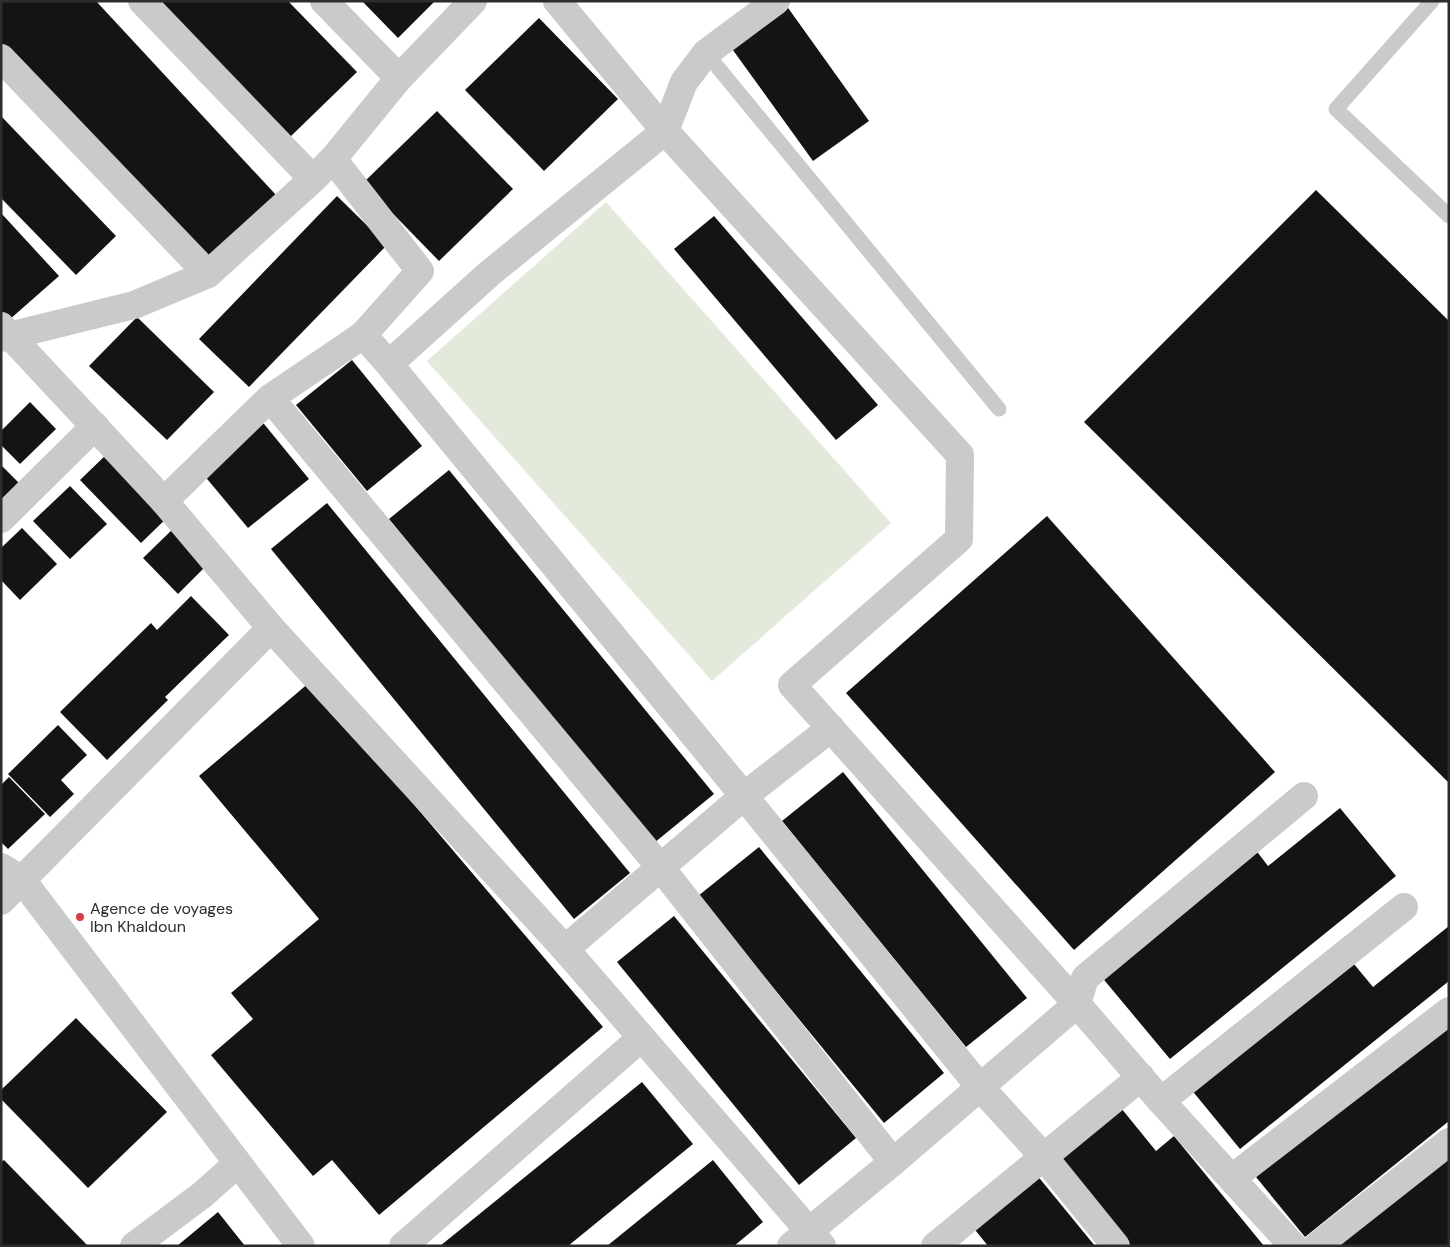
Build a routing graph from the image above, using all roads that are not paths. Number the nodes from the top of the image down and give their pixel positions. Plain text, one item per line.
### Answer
1 (142, 1) edge
2 (324, 1) edge
3 (473, 1) edge
4 (557, 1) edge
5 (776, 1) edge
6 (1432, 1) edge
7 (706, 53) junction
8 (1, 58) edge
9 (399, 78) junction
10 (665, 131) junction
11 (333, 158) junction
12 (313, 179) junction
13 (1449, 216) edge
14 (208, 274) junction
15 (4, 333) edge
16 (363, 335) junction
17 (389, 364) junction
18 (270, 398) junction
19 (999, 409) dead end
20 (95, 426) junction
21 (164, 501) junction
22 (1, 519) edge
23 (271, 628) junction
24 (831, 728) junction
25 (744, 796) junction
26 (1304, 796) dead end
27 (661, 868) junction
28 (12, 873) edge
29 (1, 901) edge
30 (1404, 907) dead end
31 (565, 950) junction
32 (1077, 1004) junction
33 (1449, 1011) edge
34 (641, 1038) junction
35 (1141, 1077) junction
36 (979, 1086) junction
37 (1161, 1102) junction
38 (1449, 1142) edge
39 (1044, 1157) junction
40 (893, 1162) junction
41 (237, 1164) junction
42 (1232, 1178) junction
43 (963, 1237) edge
44 (808, 1241) edge
45 (134, 1246) edge
46 (300, 1246) edge
47 (403, 1246) edge
48 (935, 1246) edge
49 (1116, 1246) edge
50 (1293, 1246) edge
51 (1317, 1246) edge

1 - 12 street
2 - 9 street
3 - 9 street
4 - 10 street
5 - 7 street
6 - 13 lane
7 - 10 street
7 - 19 lane
8 - 14 street
9 - 11 street
10 - 17 street
10 - 24 street
11 - 12 street
11 - 16 street
12 - 14 street
14 - 15 street
15 - 20 street
16 - 17 street
16 - 18 street
17 - 25 street
18 - 21 street
18 - 27 street
20 - 21 street
20 - 22 street
21 - 23 street
23 - 28 street
23 - 31 street
24 - 25 street
24 - 32 street
25 - 27 street
25 - 36 street
26 - 32 street
27 - 31 street
27 - 40 street
28 - 29 street
28 - 41 street
30 - 37 street
31 - 34 street
32 - 35 street
32 - 36 street
33 - 42 street
34 - 44 street
34 - 47 street
35 - 37 street
35 - 39 street
36 - 39 street
36 - 40 street
37 - 42 street
38 - 51 street
39 - 43 street
39 - 49 street
40 - 44 street
41 - 45 street
41 - 46 street
42 - 50 street
43 - 48 street

